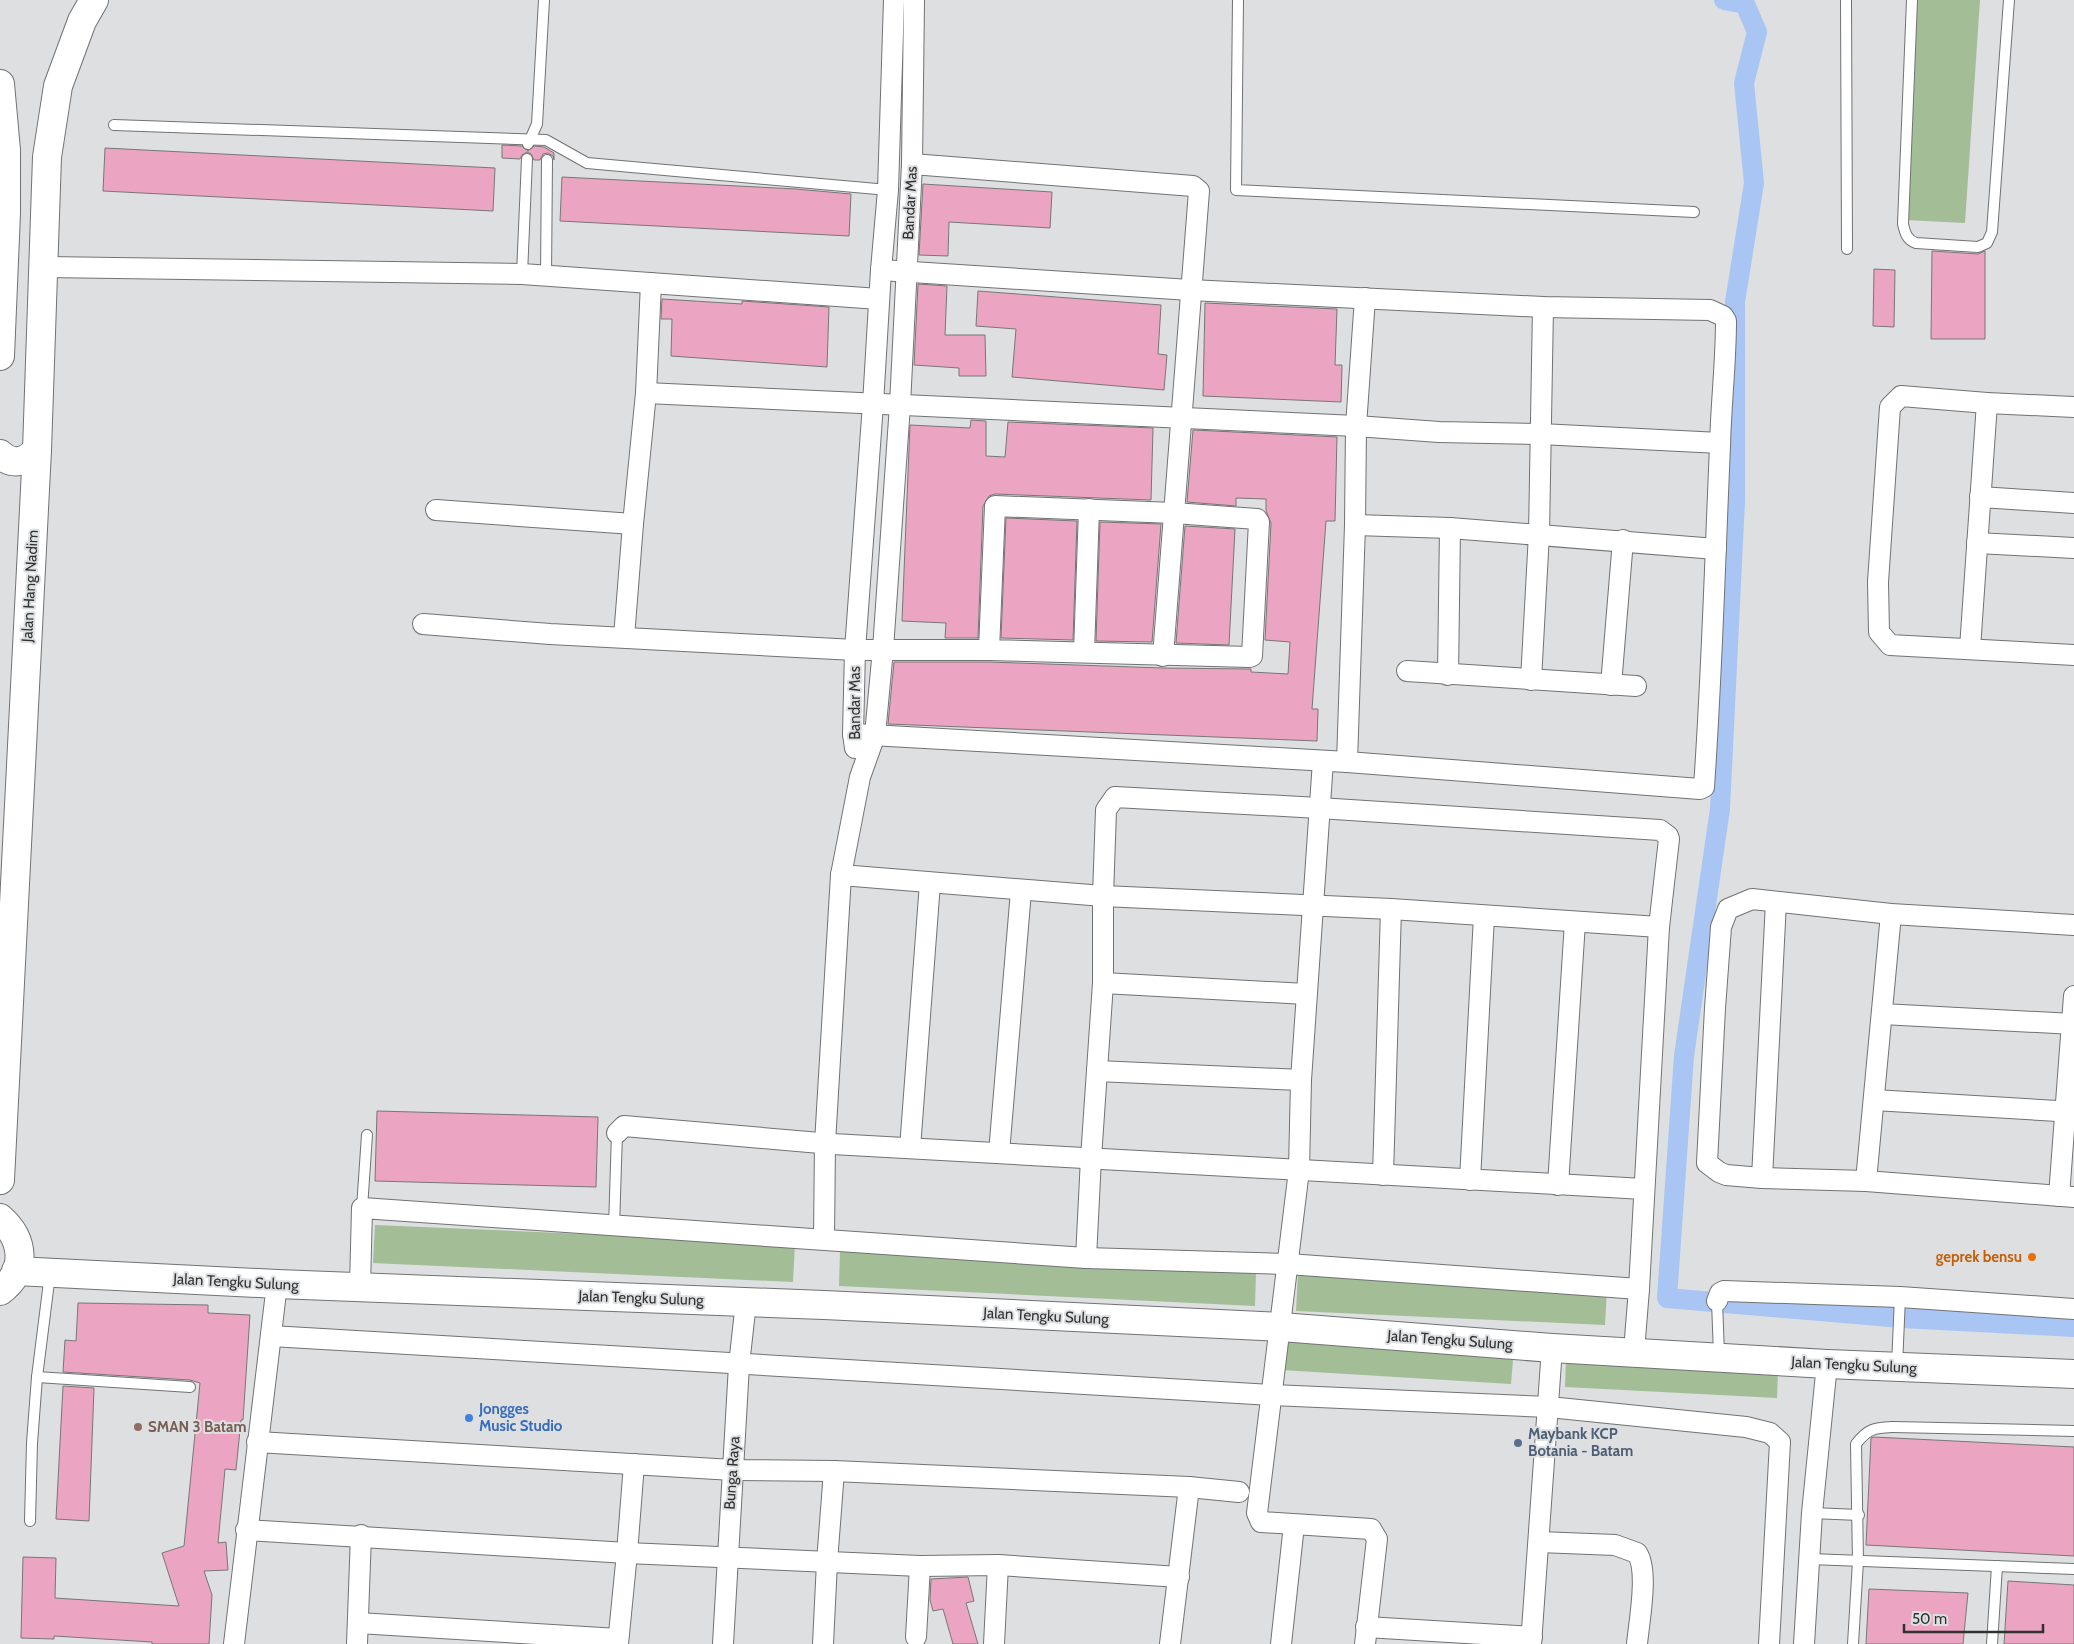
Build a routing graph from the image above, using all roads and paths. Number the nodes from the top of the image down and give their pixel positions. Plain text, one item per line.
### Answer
1 (94, 0) edge
2 (544, 0) edge
3 (894, 0) edge
4 (914, 0) edge
5 (1238, 0) edge
6 (1846, 0) edge
7 (1912, 0) edge
8 (2009, 0) edge
9 (0, 84) edge
10 (537, 124) junction
11 (114, 125) dead end
12 (528, 142) junction
13 (546, 143) junction
14 (527, 160) dead end
15 (546, 160) dead end
16 (912, 164) junction
17 (888, 190) junction
18 (3, 212) edge
19 (1694, 212) dead end
20 (1847, 250) dead end
21 (45, 267) junction
22 (880, 270) junction
23 (905, 272) junction
24 (522, 274) junction
25 (546, 276) junction
26 (651, 283) junction
27 (1190, 290) junction
28 (1365, 298) junction
29 (879, 299) junction
30 (1543, 307) junction
31 (0, 356) edge
32 (646, 393) junction
33 (1987, 403) junction
34 (873, 404) junction
35 (900, 405) junction
36 (2074, 407) edge
37 (1182, 418) junction
38 (1356, 426) junction
39 (1540, 434) junction
40 (1720, 443) junction
41 (38, 450) junction
42 (0, 454) edge
43 (1980, 497) junction
44 (2074, 503) edge
45 (1088, 509) junction
46 (436, 510) dead end
47 (1174, 513) junction
48 (633, 524) junction
49 (1355, 524) junction
50 (1450, 528) junction
51 (1539, 534) junction
52 (1623, 540) junction
53 (1977, 543) junction
54 (2074, 548) edge
55 (1716, 549) junction
56 (424, 624) dead end
57 (624, 637) junction
58 (1970, 648) junction
59 (883, 649) junction
60 (855, 650) junction
61 (989, 650) junction
62 (1084, 652) junction
63 (2074, 655) edge
64 (1164, 656) junction
65 (1407, 671) dead end
66 (1448, 675) junction
67 (1531, 680) junction
68 (1611, 685) junction
69 (1636, 686) dead end
70 (853, 734) junction
71 (875, 735) junction
72 (1323, 761) junction
73 (1347, 762) junction
74 (860, 777) junction
75 (1319, 808) junction
76 (841, 875) junction
77 (930, 883) junction
78 (1021, 891) junction
79 (1103, 896) junction
80 (1776, 902) junction
81 (1314, 905) junction
82 (1391, 909) junction
83 (1891, 914) junction
84 (1484, 916) junction
85 (1574, 922) junction
86 (2074, 925) edge
87 (1659, 927) junction
88 (1104, 983) junction
89 (1306, 994) junction
90 (2074, 996) edge
91 (1882, 1014) junction
92 (2073, 1024) edge
93 (1096, 1071) junction
94 (1301, 1080) junction
95 (1874, 1100) junction
96 (2069, 1111) edge
97 (618, 1133) joint
98 (367, 1135) dead end
99 (824, 1143) junction
100 (910, 1148) junction
101 (999, 1153) junction
102 (1091, 1158) junction
103 (1299, 1170) junction
104 (1383, 1175) junction
105 (1762, 1178) junction
106 (0, 1180) edge
107 (1470, 1180) junction
108 (1866, 1181) junction
109 (1558, 1184) junction
110 (1644, 1189) junction
111 (2066, 1197) edge
112 (362, 1208) junction
113 (0, 1218) edge
114 (614, 1227) junction
115 (824, 1239) junction
116 (1086, 1258) junction
117 (1288, 1264) junction
118 (50, 1273) junction
119 (8, 1281) edge
120 (277, 1284) junction
121 (360, 1287) junction
122 (1639, 1289) junction
123 (746, 1302) junction
124 (1717, 1302) joint
125 (1899, 1302) junction
126 (2074, 1309) edge
127 (1281, 1327) junction
128 (272, 1336) junction
129 (1718, 1344) junction
130 (1552, 1348) junction
131 (1634, 1351) junction
132 (1897, 1354) junction
133 (739, 1364) junction
134 (1827, 1364) junction
135 (2074, 1374) edge
136 (38, 1377) junction
137 (190, 1386) dead end
138 (1272, 1395) junction
139 (1549, 1407) junction
140 (2074, 1431) edge
141 (257, 1442) junction
142 (634, 1464) junction
143 (732, 1470) junction
144 (834, 1471) junction
145 (1189, 1488) junction
146 (1239, 1492) dead end
147 (1812, 1513) junction
148 (1859, 1515) junction
149 (30, 1521) dead end
150 (1294, 1525) junction
151 (246, 1530) junction
152 (361, 1535) junction
153 (1539, 1542) junction
154 (627, 1553) junction
155 (727, 1556) junction
156 (1810, 1559) junction
157 (1858, 1561) junction
158 (826, 1562) junction
159 (998, 1565) junction
160 (920, 1566) junction
161 (1997, 1566) junction
162 (2074, 1569) edge
163 (1179, 1577) junction
164 (358, 1623) junction
165 (1366, 1636) edge
166 (916, 1637) dead end
167 (1532, 1641) edge
168 (618, 1642) edge
169 (234, 1644) edge
170 (357, 1644) edge
171 (723, 1644) edge
172 (823, 1644) edge
173 (994, 1644) edge
174 (1170, 1644) edge
175 (1281, 1644) edge
176 (1637, 1644) edge
177 (1769, 1644) edge
178 (1804, 1644) edge
179 (1853, 1644) edge
180 (1992, 1644) edge

1 - 21 street, Jalan Hang Nadim
2 - 10 lane
3 - 17 street, Bandar Mas
4 - 16 street, Bandar Mas
5 - 19 lane
6 - 20 lane
7 - 8 lane
9 - 18 street
10 - 12 lane
10 - 13 lane
11 - 12 lane
12 - 13 lane
13 - 17 lane
14 - 24 lane
15 - 25 lane
16 - 23 street, Bandar Mas
16 - 27 street
17 - 22 street, Bandar Mas
18 - 31 street
21 - 24 street
21 - 41 street, Jalan Hang Nadim
22 - 23 street
22 - 29 street, Bandar Mas
23 - 27 street
23 - 35 street, Bandar Mas
24 - 25 street
25 - 26 street
26 - 29 street
26 - 32 street
27 - 28 street
27 - 37 street
28 - 30 street
28 - 38 street
29 - 34 street, Bandar Mas
30 - 39 street
30 - 40 street
32 - 34 street
32 - 48 street
33 - 36 street
33 - 43 street
33 - 58 street
34 - 35 street
34 - 60 street, Bandar Mas
35 - 37 street
35 - 59 street, Bandar Mas
37 - 38 street
37 - 47 street
38 - 39 street
38 - 49 street
39 - 40 street
39 - 51 street
40 - 55 street
41 - 42 street
41 - 106 street, Jalan Hang Nadim
43 - 44 street
43 - 53 street
45 - 47 street
45 - 61 street
45 - 62 street
46 - 48 street
47 - 64 street
47 - 64 street
48 - 57 street
49 - 50 street
49 - 73 street
50 - 51 street
50 - 66 street
51 - 52 street
51 - 67 street
52 - 55 street
52 - 68 street
53 - 54 street
53 - 58 street
55 - 73 street
56 - 57 street
57 - 60 street
58 - 63 street
59 - 60 street
59 - 61 street
59 - 71 street, Bandar Mas
60 - 70 street, Bandar Mas
61 - 62 street
62 - 64 street
65 - 66 street
66 - 67 street
67 - 68 street
68 - 69 street
70 - 71 street
70 - 74 street, Bandar Mas
71 - 72 street
71 - 74 street, Bandar Mas
72 - 73 street
72 - 75 street
74 - 76 street
75 - 79 street
75 - 81 street
75 - 87 street
76 - 77 street
76 - 99 street
77 - 78 street
77 - 100 street
78 - 79 street
78 - 101 street
79 - 81 street
79 - 88 street
80 - 83 street
80 - 105 street
80 - 105 street
81 - 82 street
81 - 89 street
82 - 84 street
82 - 104 street
83 - 86 street
83 - 91 street
84 - 85 street
84 - 107 street
85 - 87 street
85 - 109 street
87 - 110 street
88 - 89 street
88 - 93 street
89 - 94 street
90 - 92 street
91 - 92 street
91 - 95 street
92 - 96 street
93 - 94 street
93 - 102 street
94 - 103 street
95 - 96 street
95 - 108 street
96 - 111 street
97 - 99 street
97 - 114 lane
98 - 112 lane
99 - 100 street
99 - 115 street
100 - 101 street
101 - 102 street
102 - 103 street
102 - 116 street
103 - 104 street
103 - 117 street
104 - 107 street
105 - 108 street
107 - 109 street
108 - 111 street
109 - 110 street
110 - 122 street
112 - 114 street
112 - 121 street
113 - 119 street
114 - 115 street
115 - 116 street
116 - 117 street
117 - 122 street
117 - 127 street
118 - 119 street, Jalan Tengku Sulung
118 - 120 street, Jalan Tengku Sulung
118 - 136 lane
120 - 121 street, Jalan Tengku Sulung
120 - 128 street
121 - 123 street, Jalan Tengku Sulung
122 - 131 street
123 - 127 street, Jalan Tengku Sulung
123 - 133 street, Bunga Raya
124 - 125 street
124 - 129 lane
125 - 126 street
125 - 132 lane
127 - 130 street, Jalan Tengku Sulung
127 - 138 street
128 - 133 street
128 - 141 street
129 - 131 street, Jalan Tengku Sulung
129 - 134 street, Jalan Tengku Sulung
130 - 131 street, Jalan Tengku Sulung
130 - 139 street
132 - 134 street, Jalan Tengku Sulung
132 - 135 street, Jalan Tengku Sulung
133 - 138 street
133 - 143 street, Bunga Raya
134 - 147 street
136 - 137 lane
136 - 149 lane
138 - 139 street
138 - 150 street
139 - 153 street
139 - 177 street
140 - 148 lane
141 - 142 street
141 - 151 street
142 - 143 street
142 - 154 street
143 - 144 street
143 - 155 street, Bunga Raya
144 - 145 street
144 - 158 street
145 - 146 street
145 - 163 street
147 - 148 lane
147 - 156 street
148 - 157 lane
150 - 165 street
150 - 175 street
151 - 152 street
151 - 169 street
152 - 154 street
152 - 164 street
153 - 167 street
153 - 176 street
154 - 155 street
154 - 168 street
155 - 158 street
155 - 171 street, Bunga Raya
156 - 157 lane
156 - 178 street
157 - 161 lane
157 - 179 lane
158 - 160 street
158 - 172 street
159 - 160 street
159 - 163 street
159 - 173 street
160 - 166 street
161 - 162 lane
161 - 180 lane
163 - 174 street
164 - 168 street
164 - 170 street
165 - 167 street

